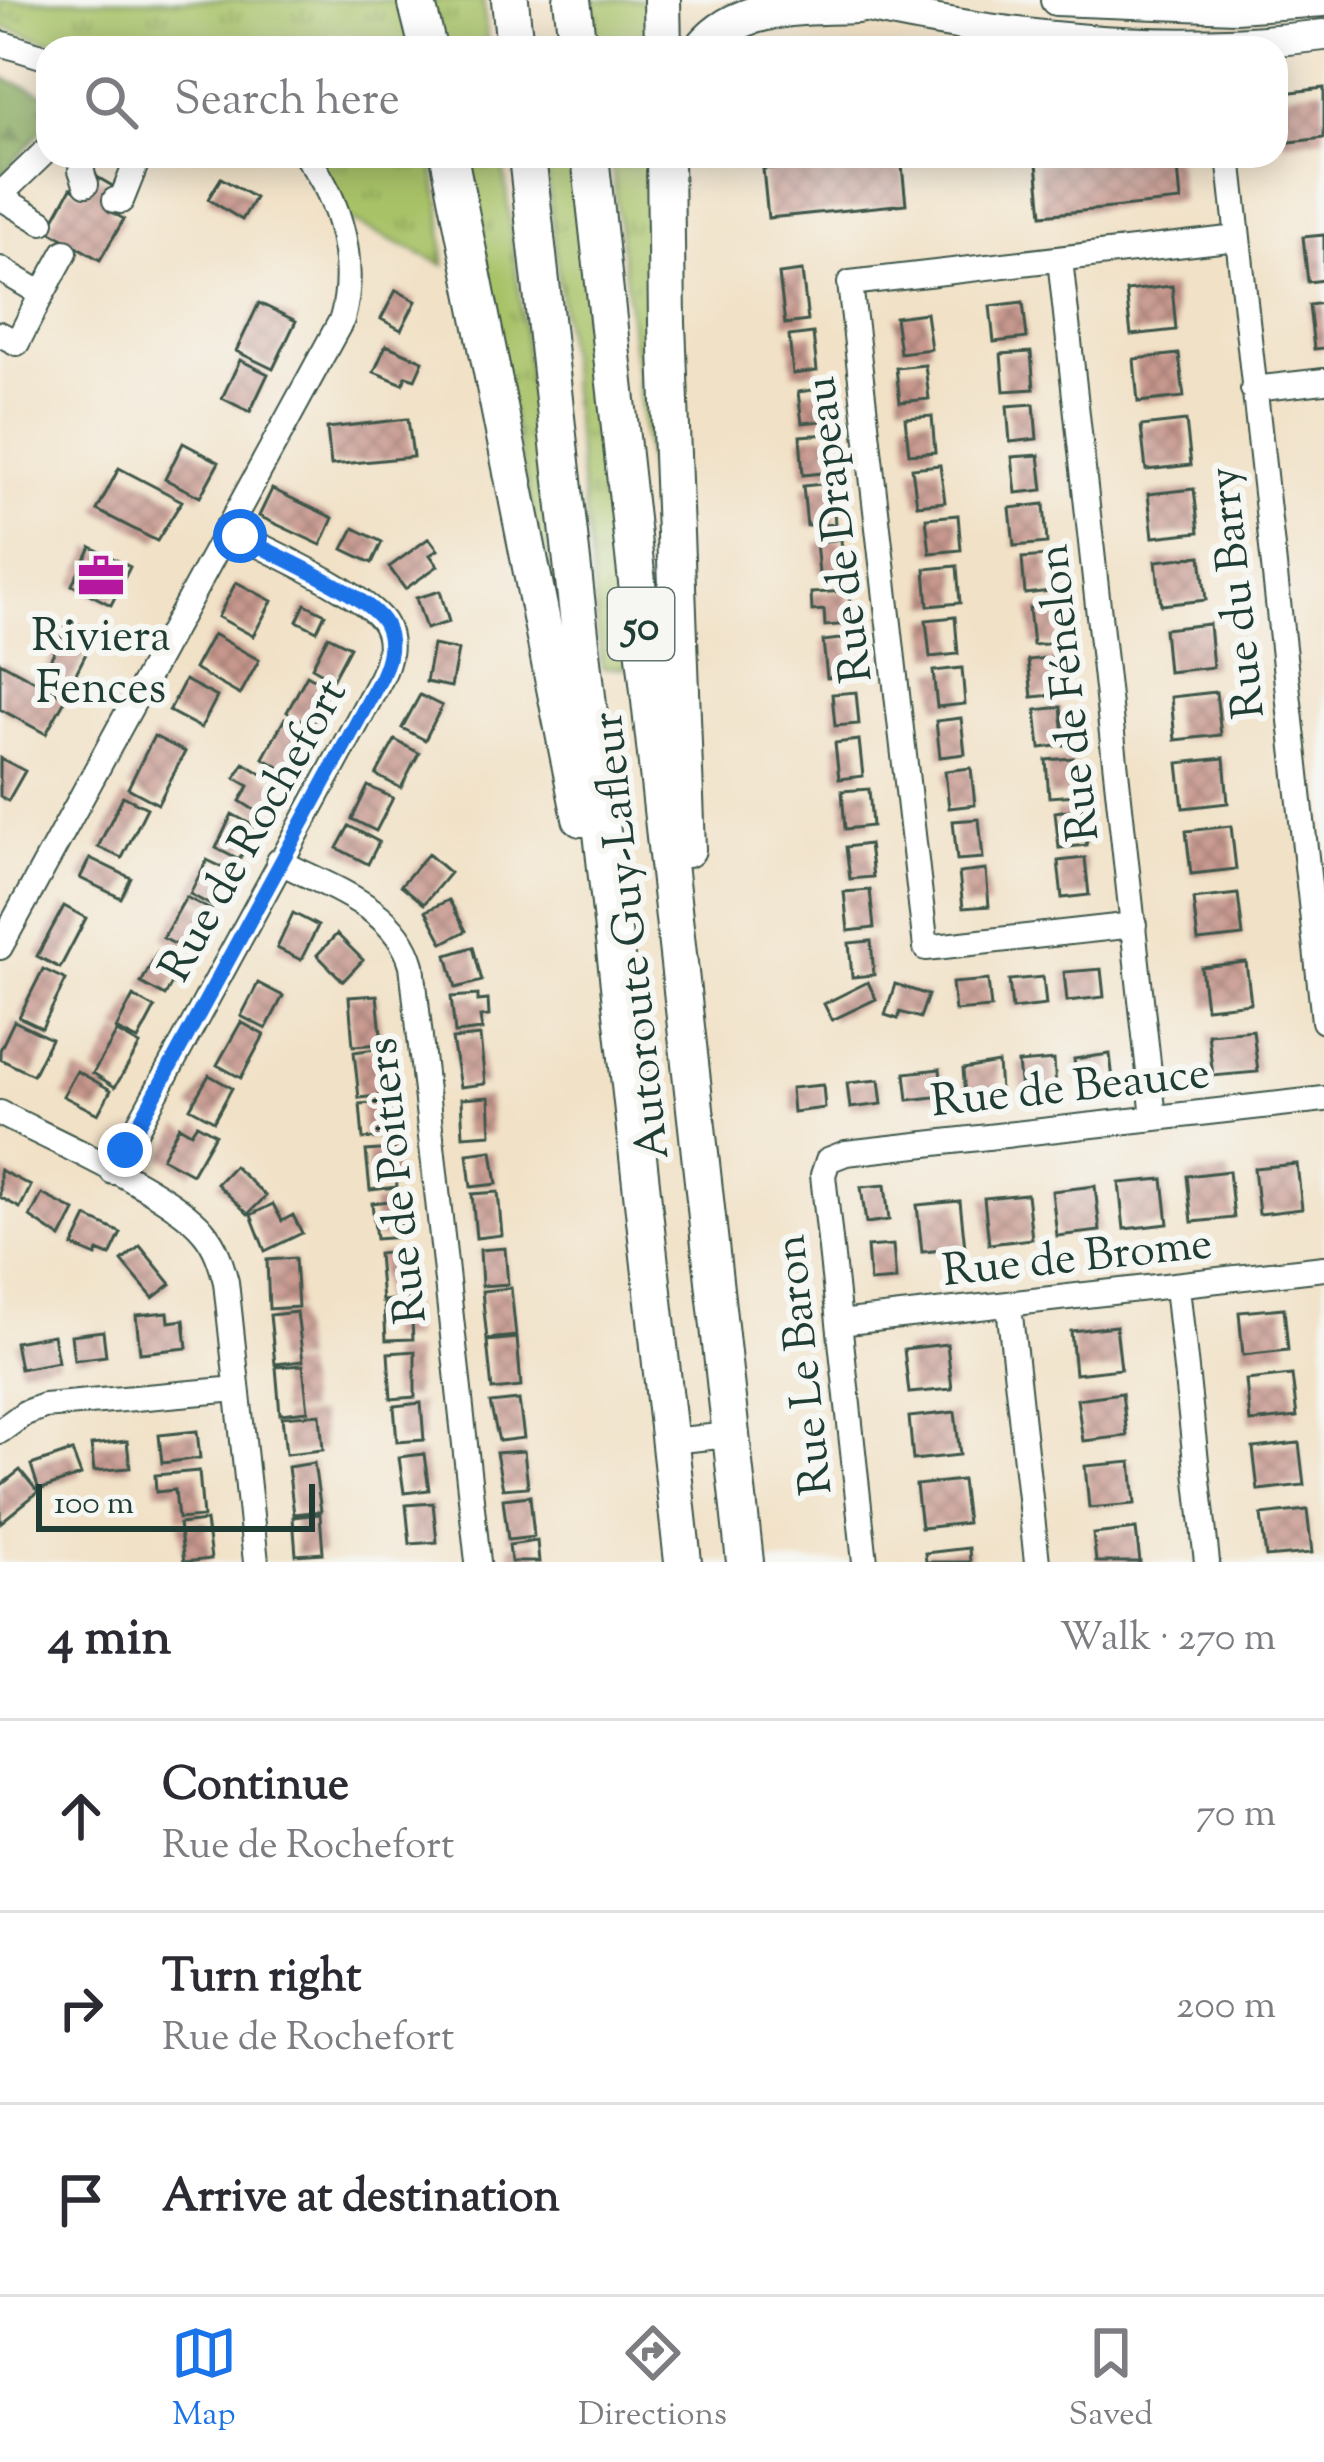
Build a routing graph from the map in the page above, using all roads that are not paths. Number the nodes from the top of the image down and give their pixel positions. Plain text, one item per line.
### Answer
1 (416, 0) edge
2 (510, 0) edge
3 (572, 0) edge
4 (662, 0) edge
5 (1056, 0) edge
6 (1324, 1) edge
7 (847, 3) edge
8 (1205, 3) edge
9 (1324, 35) edge
10 (425, 36) edge
11 (514, 36) edge
12 (576, 36) edge
13 (663, 36) edge
14 (714, 36) edge
15 (1043, 36) edge
16 (1213, 36) edge
17 (1288, 39) edge
18 (0, 43) edge
19 (36, 54) edge
20 (36, 161) edge
21 (81, 168) edge
22 (133, 168) edge
23 (313, 168) edge
24 (451, 168) edge
25 (528, 168) edge
26 (591, 168) edge
27 (665, 168) edge
28 (1230, 168) edge
29 (86, 184) dead end
30 (0, 196) edge
31 (115, 200) dead end
32 (42, 222) dead end
33 (1237, 238) junction
34 (65, 252) dead end
35 (1060, 259) junction
36 (0, 268) edge
37 (43, 294) junction
38 (0, 334) edge
39 (1324, 381) edge
40 (1253, 389) junction
41 (226, 529) junction
42 (279, 862) junction
43 (1317, 910) edge
44 (1134, 925) junction
45 (0, 946) edge
46 (619, 986) junction
47 (1324, 1021) edge
48 (694, 1092) junction
49 (1324, 1099) edge
50 (0, 1113) edge
51 (1154, 1118) junction
52 (828, 1160) joint
53 (113, 1172) junction
54 (1324, 1268) edge
55 (1177, 1287) junction
56 (1009, 1306) junction
57 (838, 1323) junction
58 (237, 1389) junction
59 (0, 1431) edge
60 (731, 1435) junction
61 (669, 1441) junction
62 (256, 1562) edge
63 (478, 1562) edge
64 (683, 1562) edge
65 (745, 1562) edge
66 (865, 1562) edge
67 (1037, 1562) edge
68 (1207, 1562) edge

1 - 10 highway
2 - 11 highway
3 - 12 highway
4 - 13 highway
5 - 8 main road
6 - 8 main road
7 - 14 highway
7 - 15 main road
8 - 16 street
9 - 17 main road
18 - 19 street
20 - 30 street
21 - 29 street
22 - 31 street
23 - 41 street
24 - 46 highway
25 - 46 highway, Autoroute Guy-Lafleur / 50
26 - 48 highway, Autoroute Guy-Lafleur / 50
27 - 48 highway
28 - 33 street, Rue du Barry
30 - 32 street
33 - 35 street, Rue de Drapeau
33 - 40 street, Rue du Barry
34 - 37 street
35 - 44 street, Rue de Fénelon
35 - 44 street, Rue de Drapeau
36 - 37 street
37 - 38 street
39 - 40 street
40 - 43 street, Rue du Barry
41 - 42 street, Rue de Rochefort
41 - 45 street
42 - 53 street, Rue de Rochefort
42 - 63 street, Rue de Poitiers
43 - 47 street, Rue du Barry
44 - 51 street, Rue de Fénelon
46 - 61 highway, Autoroute Guy-Lafleur / 50
48 - 60 highway, Autoroute Guy-Lafleur / 50
49 - 51 street, Rue de Beauce
50 - 53 street
51 - 52 street, Rue de Beauce
52 - 57 street, Rue Le Baron
53 - 58 street
54 - 55 street, Rue de Brome
55 - 56 street, Rue de Brome
55 - 68 street
56 - 57 street, Rue de Brome
56 - 67 street
57 - 66 street, Rue Le Baron
58 - 59 street
58 - 62 street
60 - 61 street
60 - 65 highway, Autoroute Guy-Lafleur / 50
61 - 64 highway, Autoroute Guy-Lafleur / 50

